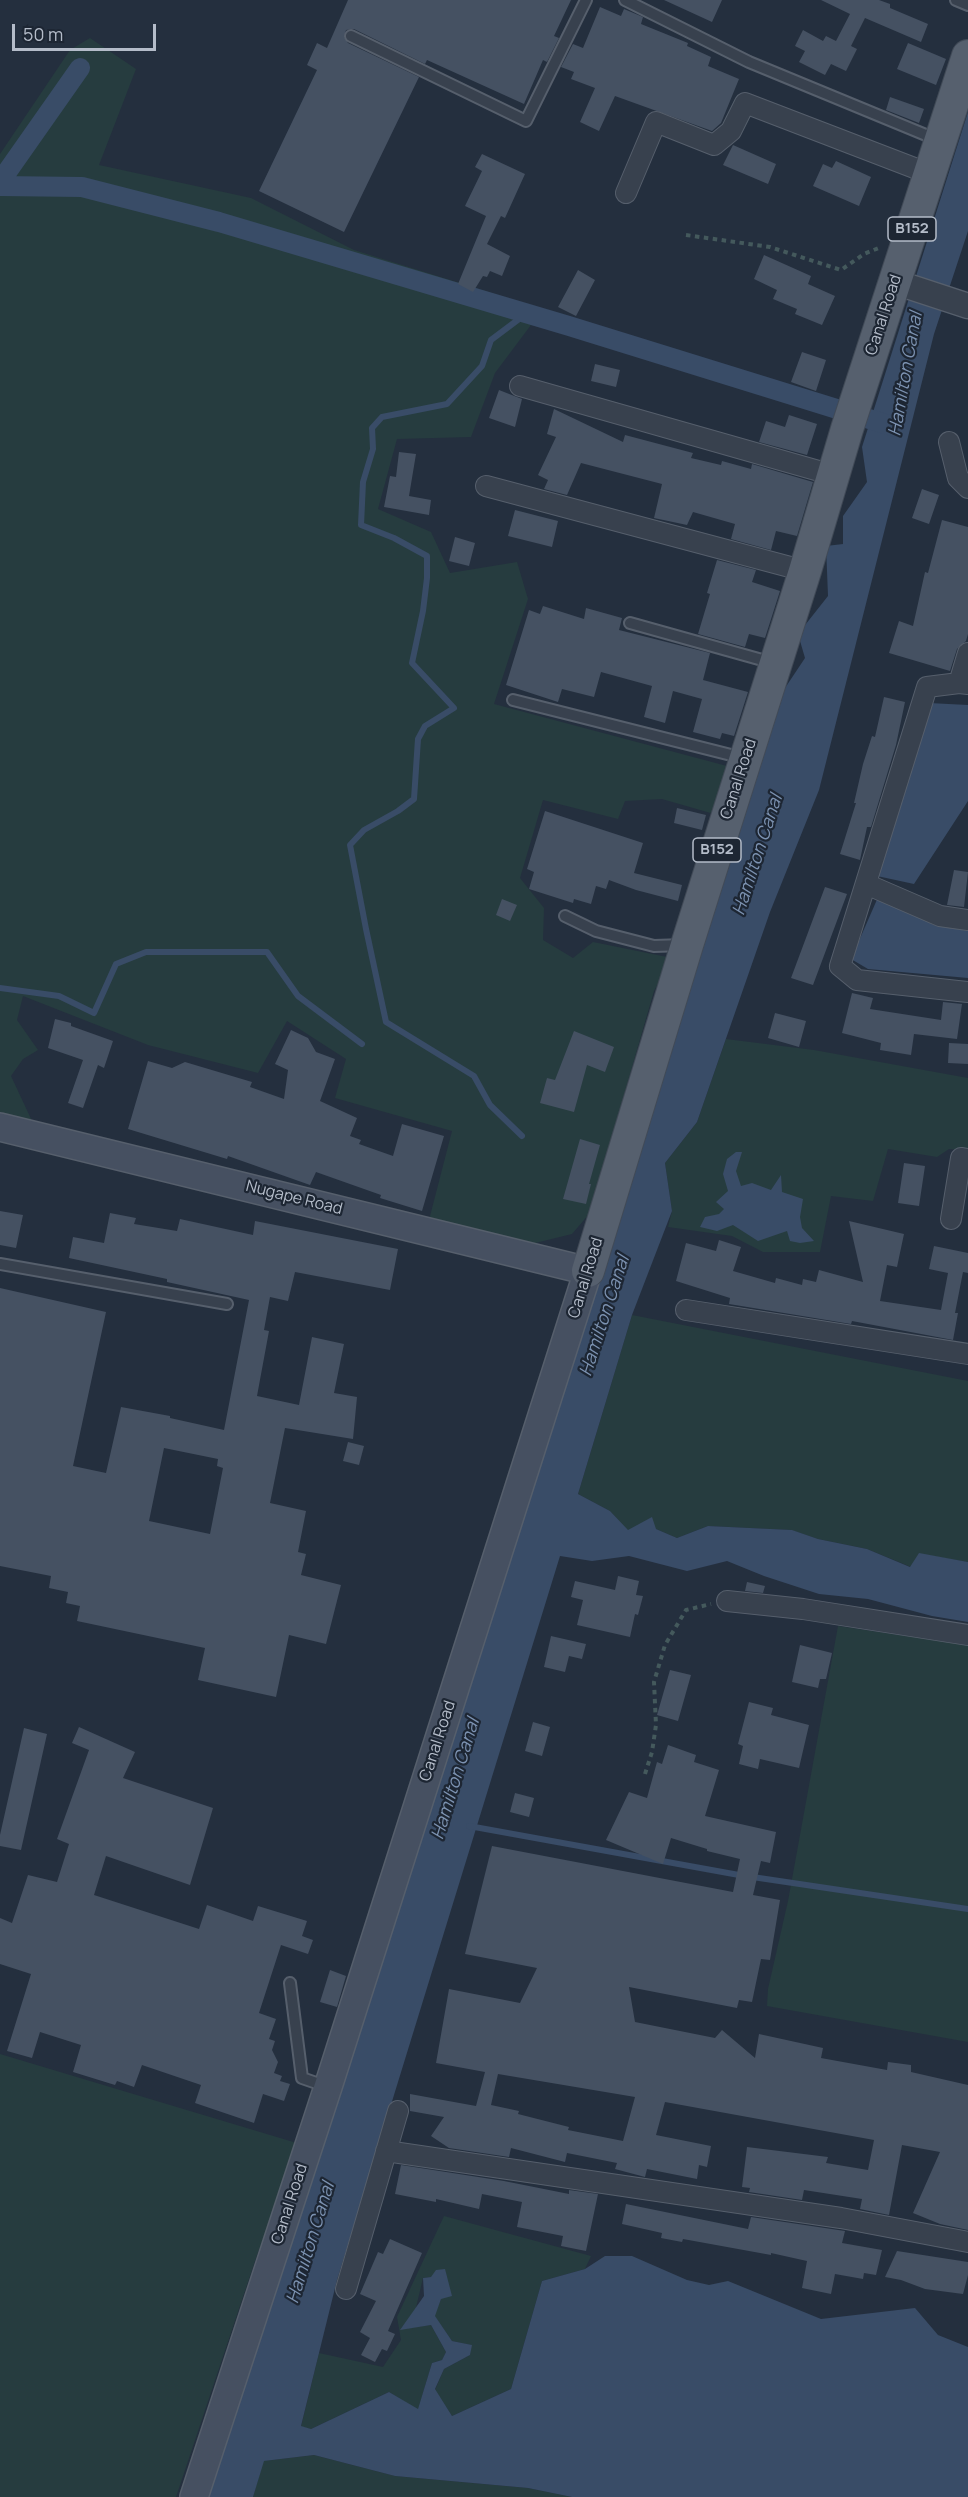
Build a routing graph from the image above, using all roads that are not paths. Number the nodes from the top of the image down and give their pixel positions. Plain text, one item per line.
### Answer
1 (586, 0) edge
2 (626, 0) edge
3 (956, 0) edge
4 (968, 5) edge
5 (351, 36) dead end
6 (968, 56) edge
7 (941, 141) junction
8 (930, 174) junction
9 (626, 193) dead end
10 (895, 282) junction
11 (968, 306) edge
12 (520, 386) dead end
13 (949, 442) dead end
14 (833, 476) junction
15 (486, 486) dead end
16 (968, 489) edge
17 (806, 571) junction
18 (630, 623) dead end
19 (968, 653) edge
20 (776, 664) junction
21 (963, 684) edge
22 (513, 700) dead end
23 (746, 759) junction
24 (866, 884) junction
25 (565, 916) dead end
26 (968, 920) edge
27 (687, 945) junction
28 (968, 992) edge
29 (0, 1127) edge
30 (968, 1159) edge
31 (951, 1219) dead end
32 (0, 1264) edge
33 (588, 1271) junction
34 (227, 1304) dead end
35 (686, 1310) dead end
36 (968, 1354) edge
37 (727, 1601) road end
38 (968, 1635) edge
39 (290, 1983) dead end
40 (328, 2087) junction
41 (398, 2111) dead end
42 (386, 2151) junction
43 (968, 2242) edge
44 (346, 2289) dead end
45 (194, 2497) edge

1 - 5 lane
2 - 7 lane
3 - 4 lane
6 - 7 main road, Canal Road / B152
7 - 8 main road, Canal Road / B152
8 - 9 street
8 - 10 main road, Canal Road / B152
10 - 11 street
10 - 14 main road, Canal Road / B152
12 - 14 street
13 - 16 street
14 - 17 main road, Canal Road / B152
15 - 17 street
17 - 20 main road, Canal Road / B152
18 - 20 lane
19 - 21 street
20 - 23 main road, Canal Road / B152
21 - 24 street
22 - 23 lane
23 - 27 main road, Canal Road / B152
24 - 26 street
24 - 28 street
25 - 27 lane
27 - 33 main road, Canal Road / B152
29 - 33 main road, Nugape Road
30 - 31 street
32 - 34 lane
33 - 40 main road, Canal Road
35 - 36 street
37 - 38 street
39 - 40 lane
40 - 45 main road, Canal Road
41 - 42 street
42 - 43 street
42 - 44 street

